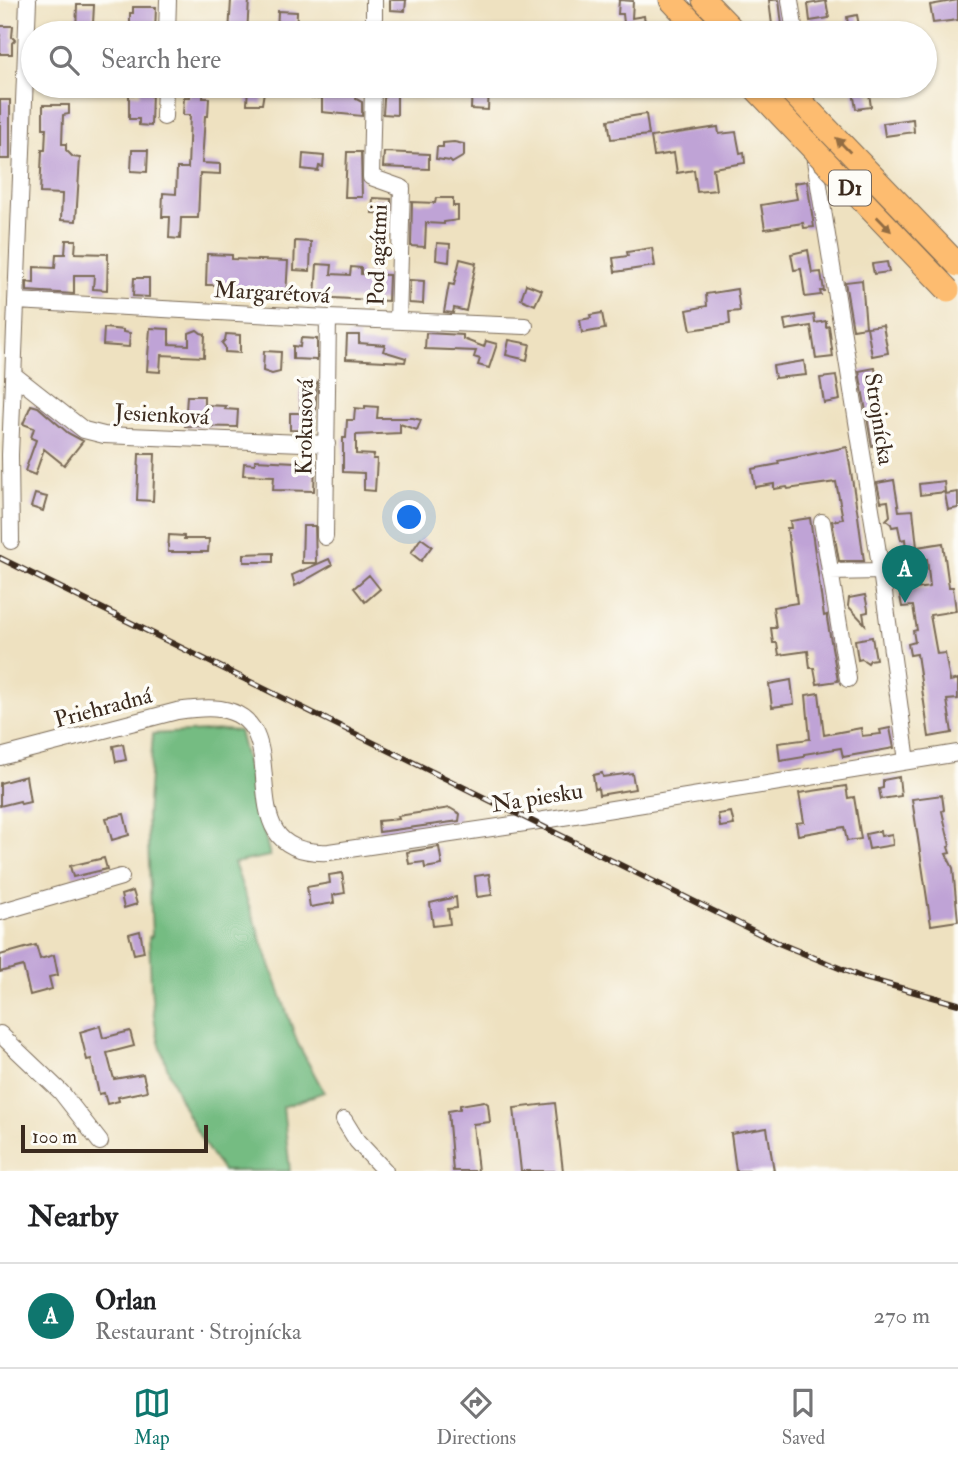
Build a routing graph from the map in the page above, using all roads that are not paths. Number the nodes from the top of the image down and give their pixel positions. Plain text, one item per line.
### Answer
1 (29, 0) edge
2 (168, 0) edge
3 (374, 0) edge
4 (671, 0) edge
5 (704, 0) edge
6 (790, 0) edge
7 (28, 21) edge
8 (167, 21) edge
9 (374, 21) edge
10 (691, 21) edge
11 (724, 21) edge
12 (793, 21) edge
13 (25, 98) edge
14 (165, 98) edge
15 (373, 98) edge
16 (764, 98) edge
17 (798, 98) edge
18 (805, 98) edge
19 (164, 117) dead end
20 (958, 265) edge
21 (16, 301) junction
22 (958, 301) edge
23 (328, 318) junction
24 (398, 320) junction
25 (525, 326) dead end
26 (14, 375) junction
27 (327, 444) junction
28 (5, 452) edge
29 (822, 522) dead end
30 (324, 537) dead end
31 (11, 541) dead end
32 (881, 571) junction
33 (830, 572) junction
34 (848, 679) dead end
35 (219, 709) joint
36 (958, 752) edge
37 (0, 757) edge
38 (907, 761) junction
39 (121, 877) dead end
40 (0, 912) edge
41 (0, 1034) edge
42 (344, 1120) dead end
43 (100, 1142) dead end
44 (385, 1171) edge

1 - 7 street
2 - 8 street
3 - 9 street
4 - 10 highway
5 - 11 highway
6 - 12 street
13 - 21 street
14 - 19 street
15 - 24 street, Pod agátmi
16 -> 22 highway, D1, bridge
20 -> 17 highway, D1, bridge
18 - 32 street, Strojnícka
21 - 23 street, Margarétová
21 - 26 street
23 - 24 street, Margarétová
23 - 27 street, Krokusová
24 - 25 street, Margarétová
26 - 27 street, Jesienková
26 - 28 street
27 - 30 street, Krokusová
28 - 31 street
29 - 33 street
32 - 33 street
32 - 38 street, Strojnícka
33 - 34 street
35 - 37 street, Priehradná
35 - 38 street, Na piesku
36 - 38 street, Na piesku
39 - 40 street
41 - 43 street
42 - 44 street

